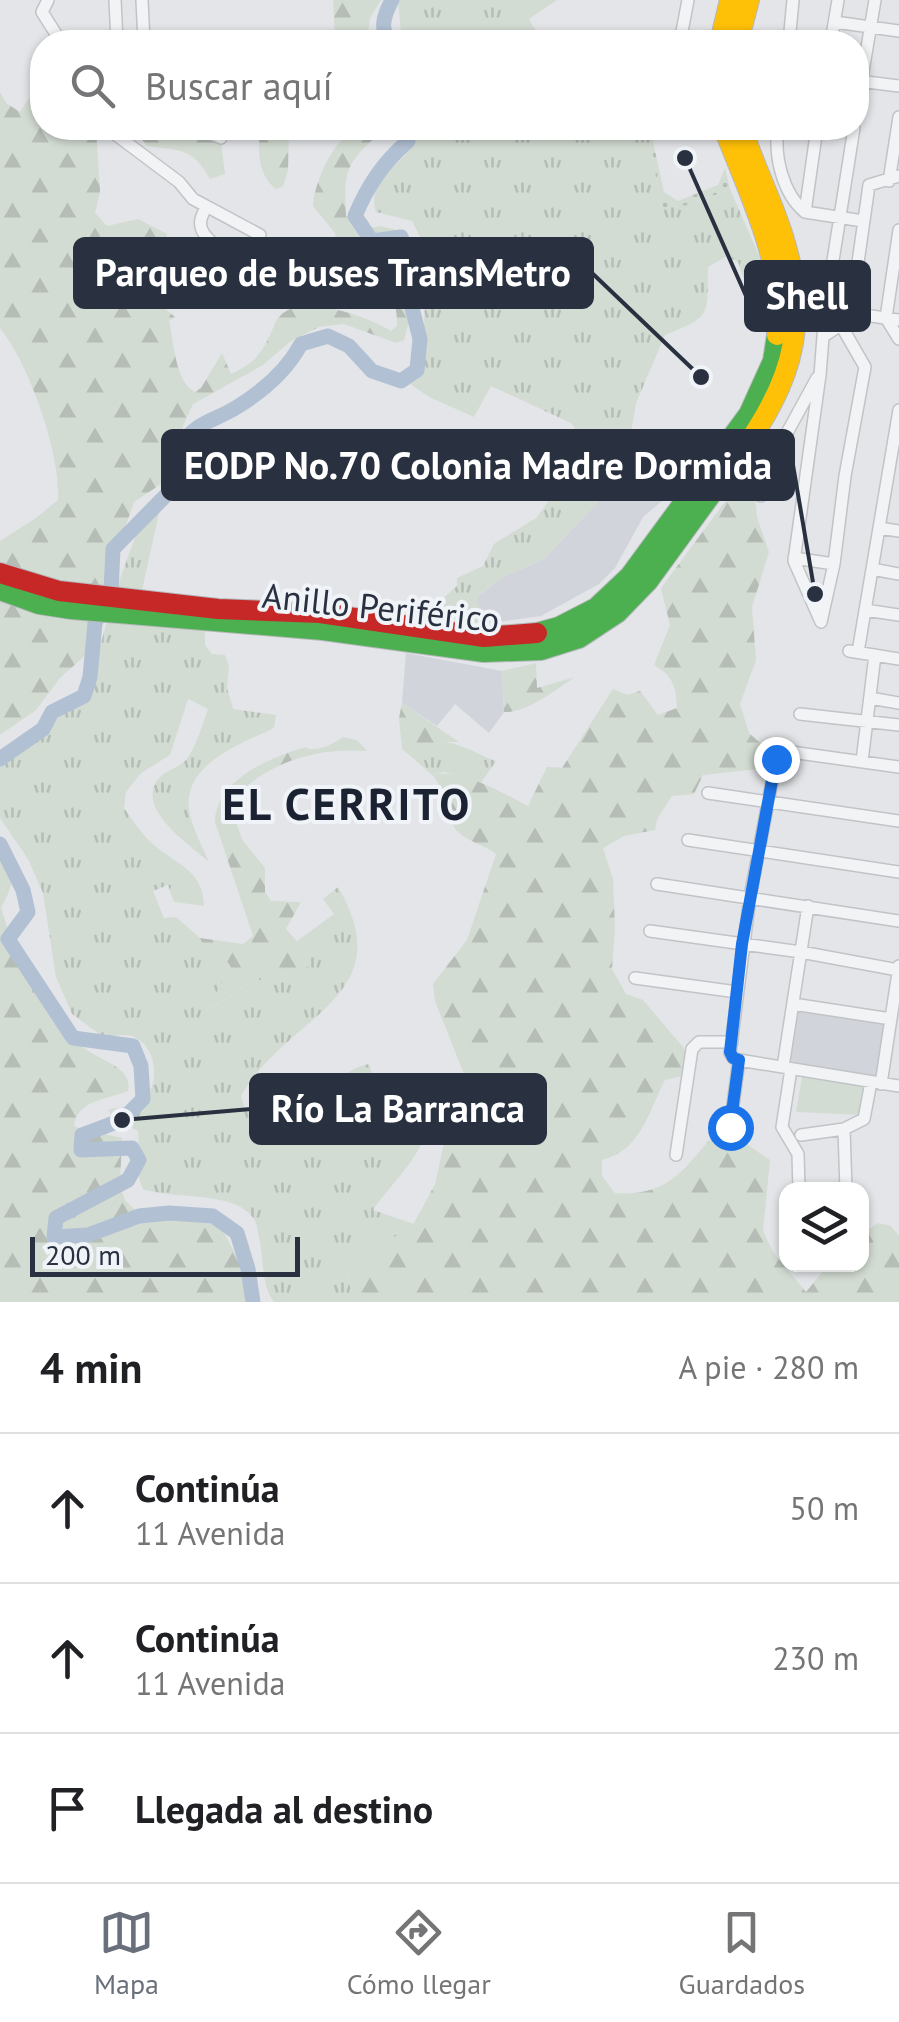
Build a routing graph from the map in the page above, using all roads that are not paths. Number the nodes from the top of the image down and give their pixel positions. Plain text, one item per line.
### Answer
1 (48, 0) edge
2 (114, 0) edge
3 (142, 0) edge
4 (688, 0) edge
5 (730, 0) edge
6 (749, 0) edge
7 (793, 0) edge
8 (838, 0) edge
9 (875, 0) edge
10 (835, 22) junction
11 (870, 27) junction
12 (53, 30) edge
13 (116, 30) edge
14 (143, 30) edge
15 (682, 30) edge
16 (723, 30) edge
17 (741, 30) edge
18 (790, 30) edge
19 (833, 30) edge
20 (899, 31) edge
21 (869, 32) edge
22 (869, 82) edge
23 (899, 86) edge
24 (899, 117) edge
25 (122, 140) edge
26 (728, 140) edge
27 (747, 140) edge
28 (777, 140) edge
29 (816, 140) edge
30 (852, 140) edge
31 (894, 178) edge
32 (206, 207) junction
33 (804, 212) junction
34 (838, 218) junction
35 (863, 221) junction
36 (899, 231) edge
37 (260, 235) dead end
38 (895, 273) edge
39 (338, 299) dead end
40 (851, 314) junction
41 (893, 319) edge
42 (842, 327) junction
43 (824, 336) junction
44 (899, 339) edge
45 (820, 375) junction
46 (899, 410) edge
47 (896, 447) edge
48 (892, 486) edge
49 (761, 496) dead end
50 (879, 528) junction
51 (899, 531) edge
52 (794, 558) junction
53 (834, 564) junction
54 (872, 569) junction
55 (0, 573) edge
56 (899, 574) edge
57 (0, 590) edge
58 (865, 610) junction
59 (899, 615) edge
60 (426, 636) junction
61 (875, 655) junction
62 (899, 659) edge
63 (870, 698) junction
64 (899, 703) edge
65 (800, 714) dead end
66 (866, 722) junction
67 (899, 725) edge
68 (862, 761) junction
69 (899, 768) edge
70 (708, 793) dead end
71 (768, 803) junction
72 (899, 820) edge
73 (688, 840) dead end
74 (759, 849) junction
75 (899, 872) edge
76 (657, 884) dead end
77 (750, 897) junction
78 (808, 906) junction
79 (899, 921) edge
80 (650, 931) dead end
81 (742, 944) junction
82 (801, 952) junction
83 (899, 968) edge
84 (635, 978) dead end
85 (737, 992) junction
86 (793, 1004) junction
87 (891, 1019) junction
88 (734, 1053) junction
89 (787, 1068) junction
90 (876, 1083) junction
91 (899, 1086) edge
92 (730, 1127) dead end
93 (844, 1129) junction
94 (801, 1135) dead end
95 (676, 1154) dead end
96 (799, 1182) edge
97 (846, 1182) edge

1 - 12 street
2 - 13 street
3 - 14 street
4 - 15 street
5 - 16 highway
6 - 17 highway
7 - 18 street
8 - 10 street
9 - 11 street
10 - 11 street
10 - 19 street
11 - 20 street
11 - 21 street
22 - 23 street
24 - 31 street
25 - 32 street
26 - 60 highway, Anillo Periférico
27 - 60 highway, Anillo Periférico
28 - 33 street
29 - 33 street
30 - 34 street
31 - 35 street
32 - 37 street
32 - 39 street
33 - 34 street
34 - 35 street
34 - 43 street
35 - 40 street
36 - 38 street
38 - 41 street
40 - 41 street
40 - 42 street
41 - 44 street
42 - 43 street
42 - 53 street
43 - 45 street
45 - 49 street
45 - 52 street
46 - 47 street
47 - 48 street
48 - 50 street
50 - 51 street
50 - 54 street
52 - 53 street
52 - 53 street
54 - 56 street
54 - 58 street
55 - 60 highway, Anillo Periférico
57 - 60 highway, Anillo Periférico
58 - 59 street
58 - 61 street
61 - 62 street
61 - 63 street
63 - 64 street
63 - 66 street
65 - 66 street
66 - 67 street
66 - 68 street
68 - 69 street
68 - 71 street
70 - 71 street
71 - 72 street
71 - 74 street
73 - 74 street
74 - 75 street
74 - 77 street
76 - 77 street
77 - 78 street
77 - 81 street
78 - 79 street
78 - 82 street
80 - 81 street
81 - 82 street
81 - 85 street
82 - 83 street
82 - 86 street
83 - 87 street
84 - 85 street
85 - 88 street
86 - 87 street
86 - 89 street
87 - 90 street
88 - 89 street
88 - 92 street
88 - 95 street
89 - 90 street
89 - 96 street
90 - 91 street
90 - 93 street
93 - 94 street
93 - 97 street

